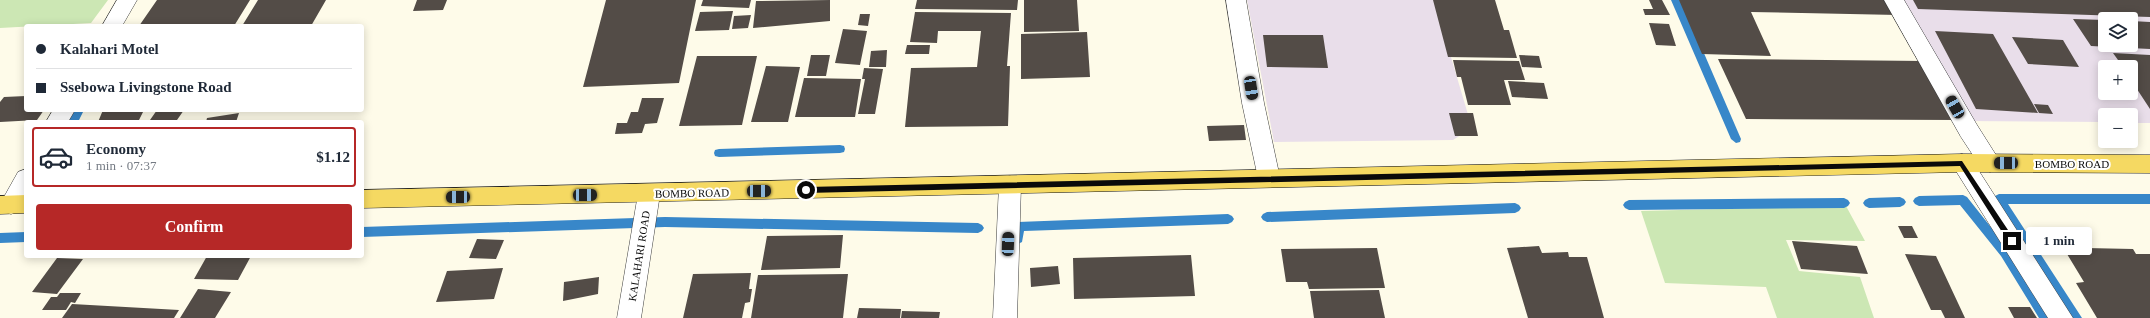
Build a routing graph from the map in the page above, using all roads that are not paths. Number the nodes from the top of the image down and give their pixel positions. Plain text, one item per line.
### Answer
1 (127, 0) edge
2 (1236, 0) edge
3 (1894, 0) edge
4 (113, 24) edge
5 (1962, 163) junction
6 (1990, 163) junction
7 (2150, 164) edge
8 (1269, 178) junction
9 (24, 182) edge
10 (1010, 185) junction
11 (649, 194) junction
12 (364, 199) edge
13 (12, 205) edge
14 (629, 318) edge
15 (1006, 318) edge
16 (2061, 318) edge

1 - 4 street
2 - 8 street
3 - 6 street
5 - 6 main road, BOMBO ROAD
5 - 8 main road, BOMBO ROAD
5 - 16 street
6 - 7 main road, BOMBO ROAD
8 - 10 main road, BOMBO ROAD
9 - 13 street
10 - 11 main road, BOMBO ROAD
10 - 15 street
11 - 12 main road, BOMBO ROAD
11 - 14 street, KALAHARI ROAD

